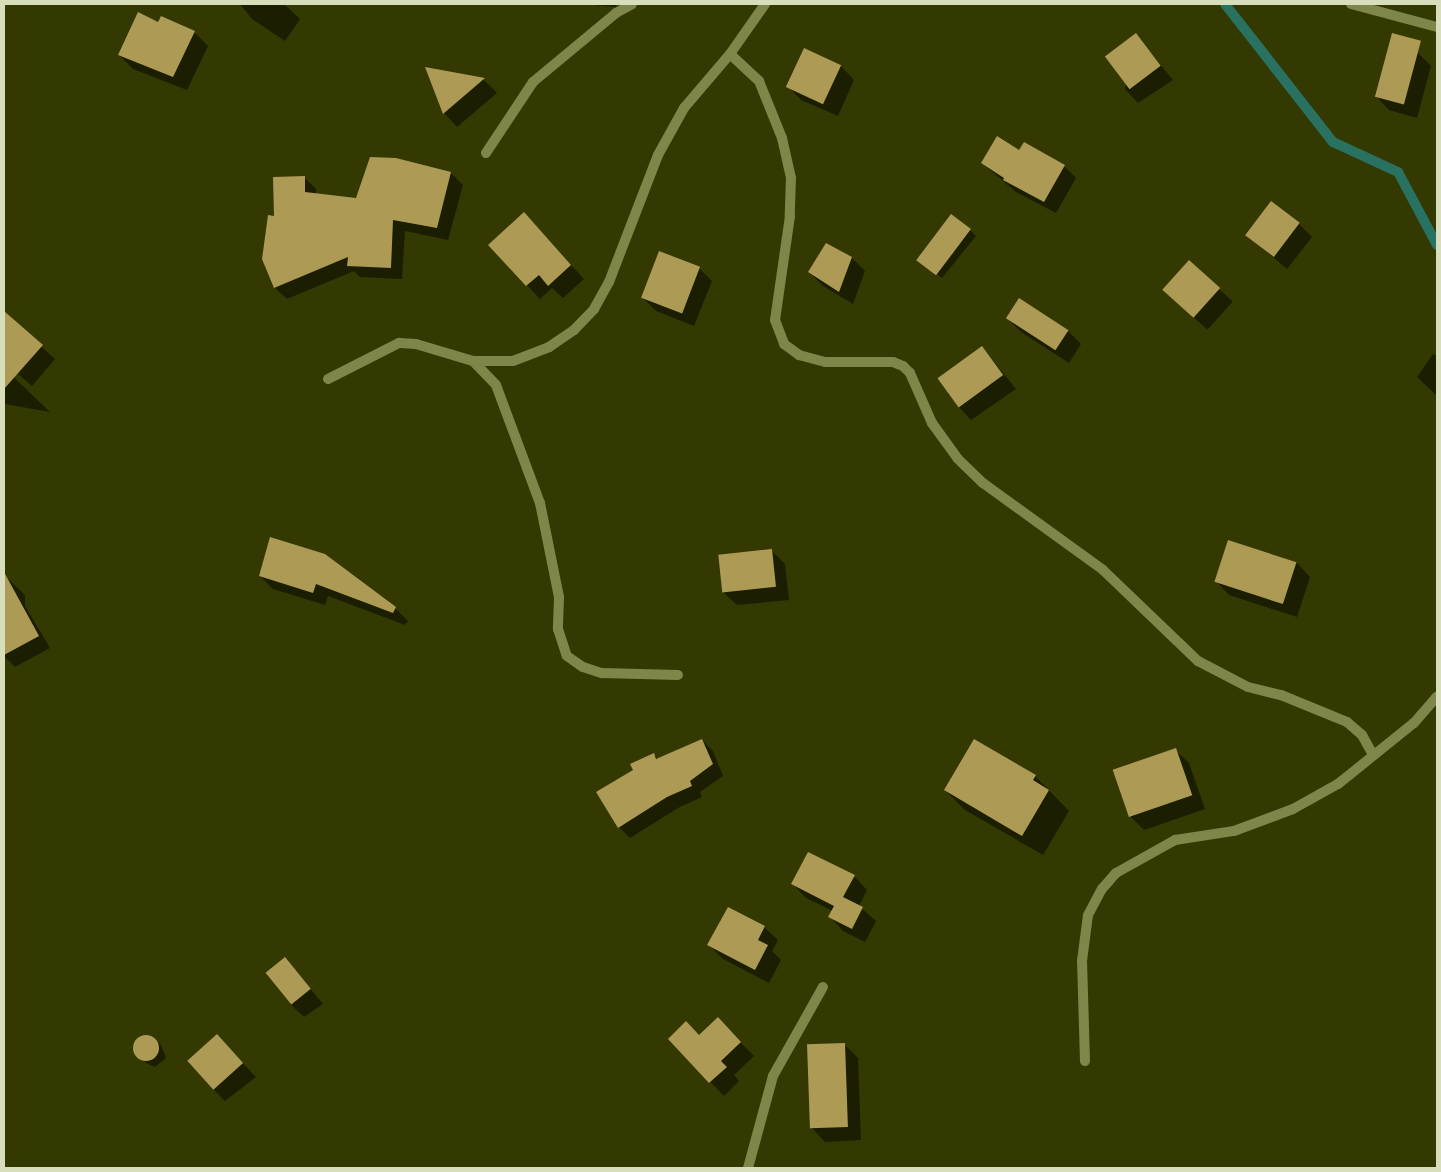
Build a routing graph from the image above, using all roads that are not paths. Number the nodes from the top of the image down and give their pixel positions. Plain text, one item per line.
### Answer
1 (632, 4) edge
2 (765, 4) edge
3 (1351, 4) edge
4 (1437, 27) edge
5 (730, 54) junction
6 (486, 153) dead end
7 (473, 361) junction
8 (328, 378) dead end
9 (678, 675) dead end
10 (1437, 697) edge
11 (1373, 755) junction
12 (823, 987) dead end
13 (1085, 1060) dead end
14 (748, 1168) edge

1 - 6 street
2 - 5 street
3 - 4 street
5 - 7 street
5 - 11 street
7 - 8 street
7 - 9 street
10 - 11 street
11 - 13 street
12 - 14 street

